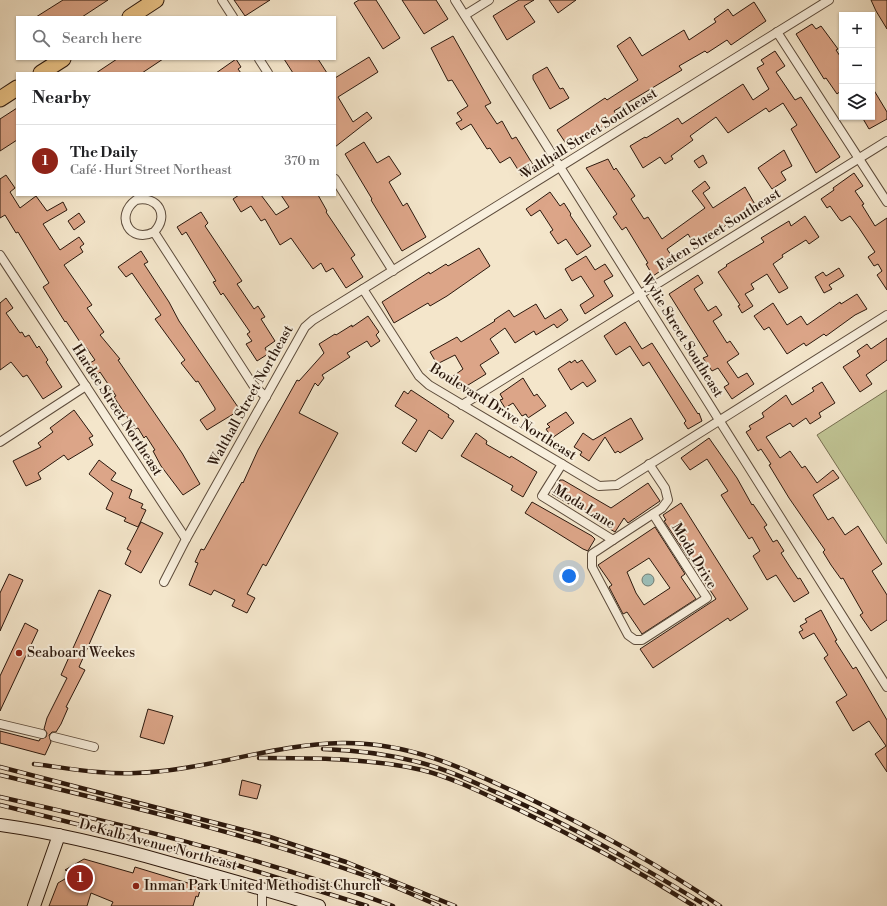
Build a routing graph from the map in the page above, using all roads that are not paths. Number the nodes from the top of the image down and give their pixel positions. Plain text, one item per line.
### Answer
1 (156, 0) edge
2 (222, 0) edge
3 (455, 0) edge
4 (489, 0) edge
5 (829, 0) edge
6 (132, 16) edge
7 (232, 16) edge
8 (465, 16) junction
9 (777, 32) junction
10 (61, 60) edge
11 (260, 60) edge
12 (43, 72) edge
13 (267, 72) edge
14 (16, 89) edge
15 (0, 99) edge
16 (887, 141) edge
17 (859, 158) junction
18 (560, 167) junction
19 (336, 181) edge
20 (887, 202) edge
21 (154, 232) junction
22 (0, 255) edge
23 (393, 271) junction
24 (363, 289) junction
25 (641, 294) junction
26 (887, 315) edge
27 (86, 386) junction
28 (266, 397) junction
29 (462, 405) junction
30 (720, 420) junction
31 (0, 442) edge
32 (562, 464) junction
33 (649, 464) junction
34 (653, 514) junction
35 (186, 539) junction
36 (613, 540) junction
37 (164, 582) dead end
38 (887, 686) edge
39 (0, 724) edge
40 (42, 734) dead end
41 (54, 737) dead end
42 (94, 747) dead end
43 (0, 825) edge
44 (59, 835) junction
45 (262, 888) junction
46 (34, 906) edge
47 (262, 906) edge
48 (320, 906) edge

1 - 6 highway
2 - 7 street
3 - 8 street, Wylie Street Southeast
4 - 8 street
5 - 9 street, Walthall Street Southeast
8 - 18 street, Wylie Street Southeast
9 - 17 street
9 - 18 street, Walthall Street Southeast
10 - 12 highway
11 - 13 street
14 - 15 highway
16 - 17 street, Esten Street Southeast
17 - 20 street
17 - 25 street, Esten Street Southeast
18 - 23 street, Walthall Street Southeast
18 - 25 street, Wylie Street Southeast
19 - 23 street
21 - 21 street
21 - 28 street
22 - 27 street, Hardee Street Northeast
23 - 24 street, Walthall Street Southeast
24 - 28 street, Walthall Street Northeast
24 - 29 street, Boulevard Drive Northeast
25 - 29 street, Esten Street Southeast
25 - 30 street, Wylie Street Southeast
26 - 30 street
27 - 31 street
27 - 35 street, Hardee Street Northeast
28 - 35 street, Walthall Street Northeast
29 - 32 street, Boulevard Drive Northeast
30 - 33 street
30 - 38 street, Wylie Street Southeast
32 - 33 street, Boulevard Drive Northeast
32 - 36 street, Moda Lane
33 - 34 street, Moda Lane
34 - 36 street, Moda Lane
34 - 36 street, Moda Drive
35 - 37 street
39 - 40 street
41 - 42 street
43 - 44 main road, DeKalb Avenue Northeast
44 - 45 main road, DeKalb Avenue Northeast
44 - 46 main road
45 - 47 street
45 - 48 main road, DeKalb Avenue Northeast

